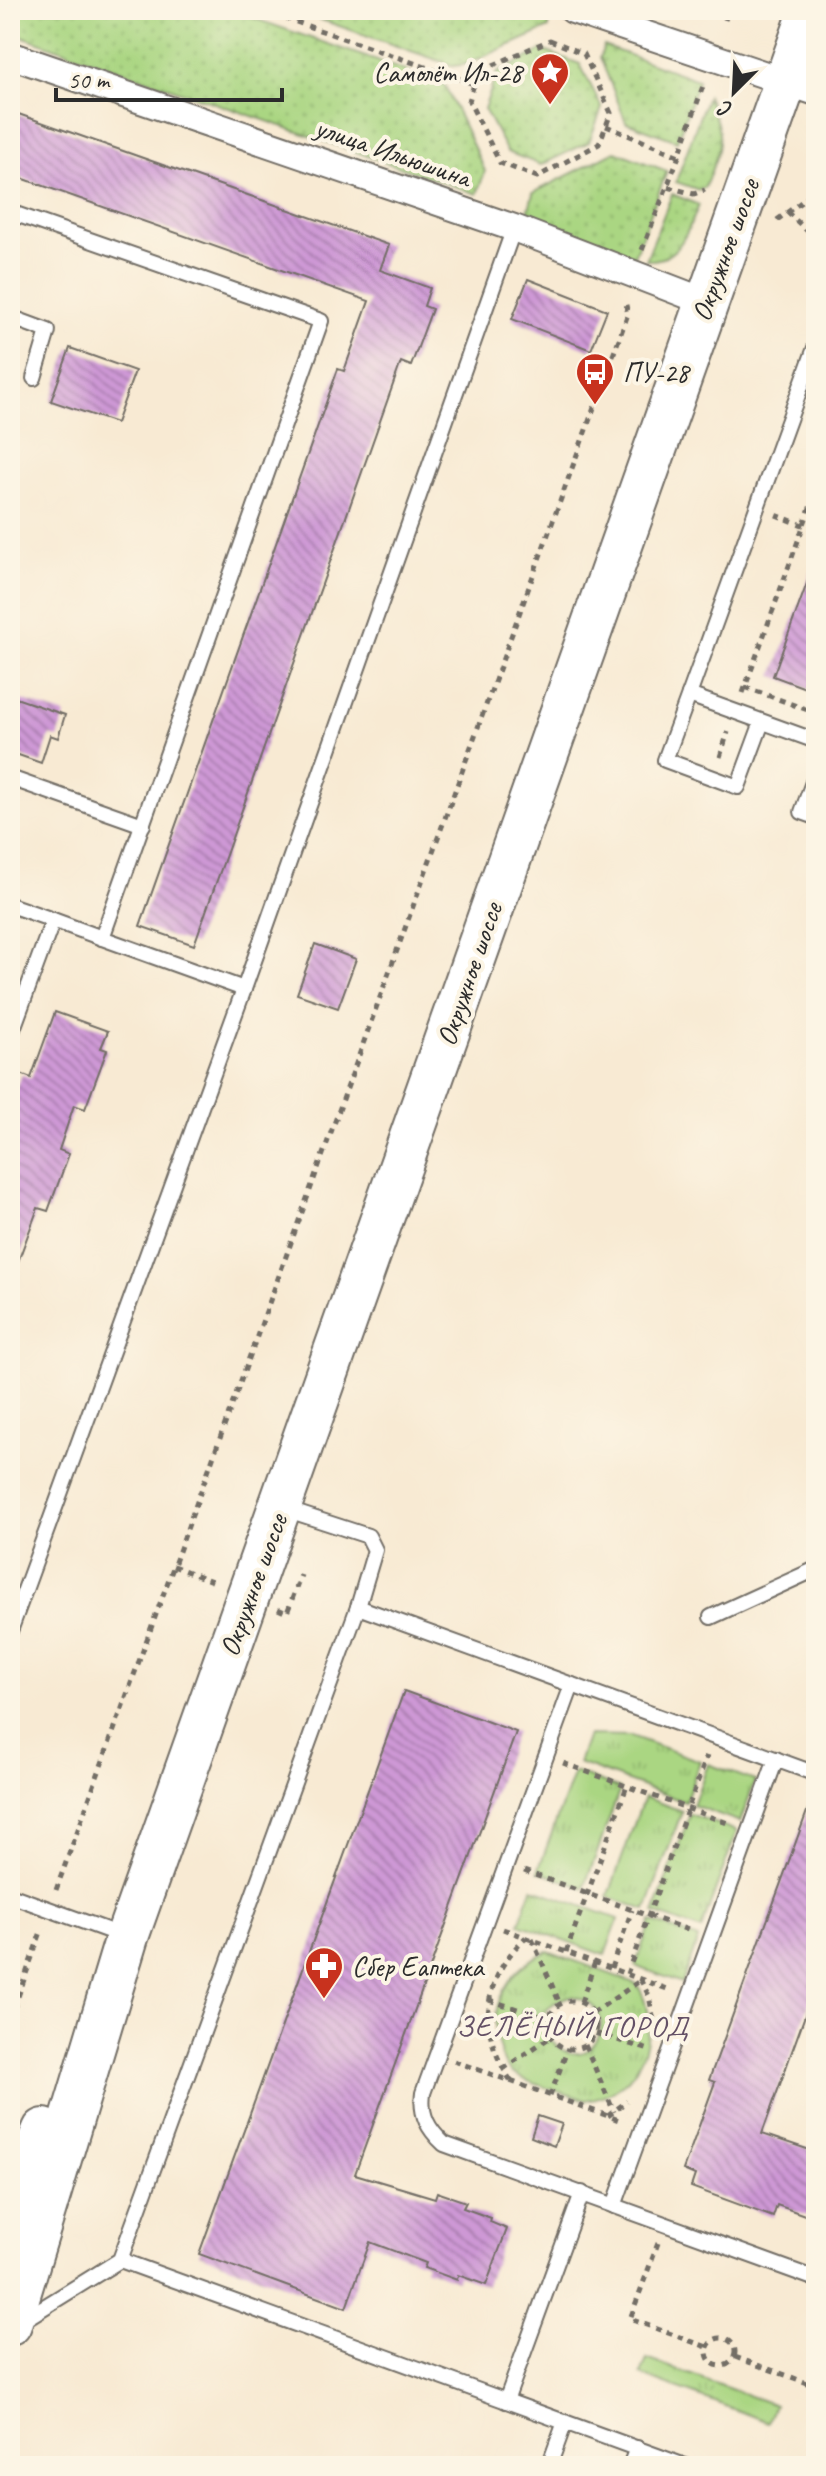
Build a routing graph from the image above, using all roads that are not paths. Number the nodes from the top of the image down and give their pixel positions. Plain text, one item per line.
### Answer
1 (573, 10) edge
2 (811, 10) edge
3 (10, 55) edge
4 (801, 88) edge
5 (10, 212) edge
6 (514, 228) junction
7 (706, 302) junction
8 (10, 317) edge
9 (816, 345) edge
10 (34, 378) dead end
11 (689, 695) junction
12 (762, 722) junction
13 (816, 741) edge
14 (816, 774) edge
15 (10, 778) edge
16 (816, 817) edge
17 (143, 825) junction
18 (10, 905) edge
19 (53, 920) junction
20 (102, 938) junction
21 (244, 989) junction
22 (10, 1037) edge
23 (280, 1508) junction
24 (816, 1569) edge
25 (358, 1607) junction
26 (711, 1617) dead end
27 (10, 1631) edge
28 (572, 1685) junction
29 (776, 1759) junction
30 (816, 1774) edge
31 (10, 1895) edge
32 (127, 1937) junction
33 (582, 2193) junction
34 (614, 2206) junction
35 (10, 2210) edge
36 (120, 2260) junction
37 (816, 2279) edge
38 (10, 2326) edge
39 (506, 2401) junction
40 (565, 2422) junction
41 (637, 2448) junction
42 (549, 2466) edge
43 (630, 2466) edge
44 (685, 2466) edge

1 - 4 street
2 - 4 main road, Окружное шоссе
3 - 6 street, улица Ильюшина
4 - 7 main road, Окружное шоссе
5 - 17 lane
6 - 7 street, улица Ильюшина
6 - 21 lane
7 - 23 main road, Окружное шоссе
8 - 10 lane
9 - 11 lane
11 - 12 lane
11 - 12 lane
12 - 13 lane
14 - 16 lane
15 - 17 lane
17 - 20 lane
18 - 19 lane
19 - 20 lane
19 - 22 lane
20 - 21 lane
21 - 27 lane
23 - 25 lane
23 - 32 main road, Окружное шоссе
24 - 26 lane
25 - 28 lane
25 - 36 lane
28 - 29 lane
28 - 33 lane
29 - 30 lane
29 - 34 lane
31 - 32 lane
32 - 35 main road, Окружное шоссе
32 - 38 main road, Окружное шоссе
33 - 34 lane
33 - 39 lane
34 - 37 lane
36 - 38 lane
36 - 39 lane
39 - 40 lane
40 - 41 lane
40 - 42 lane
41 - 43 lane
41 - 44 lane

